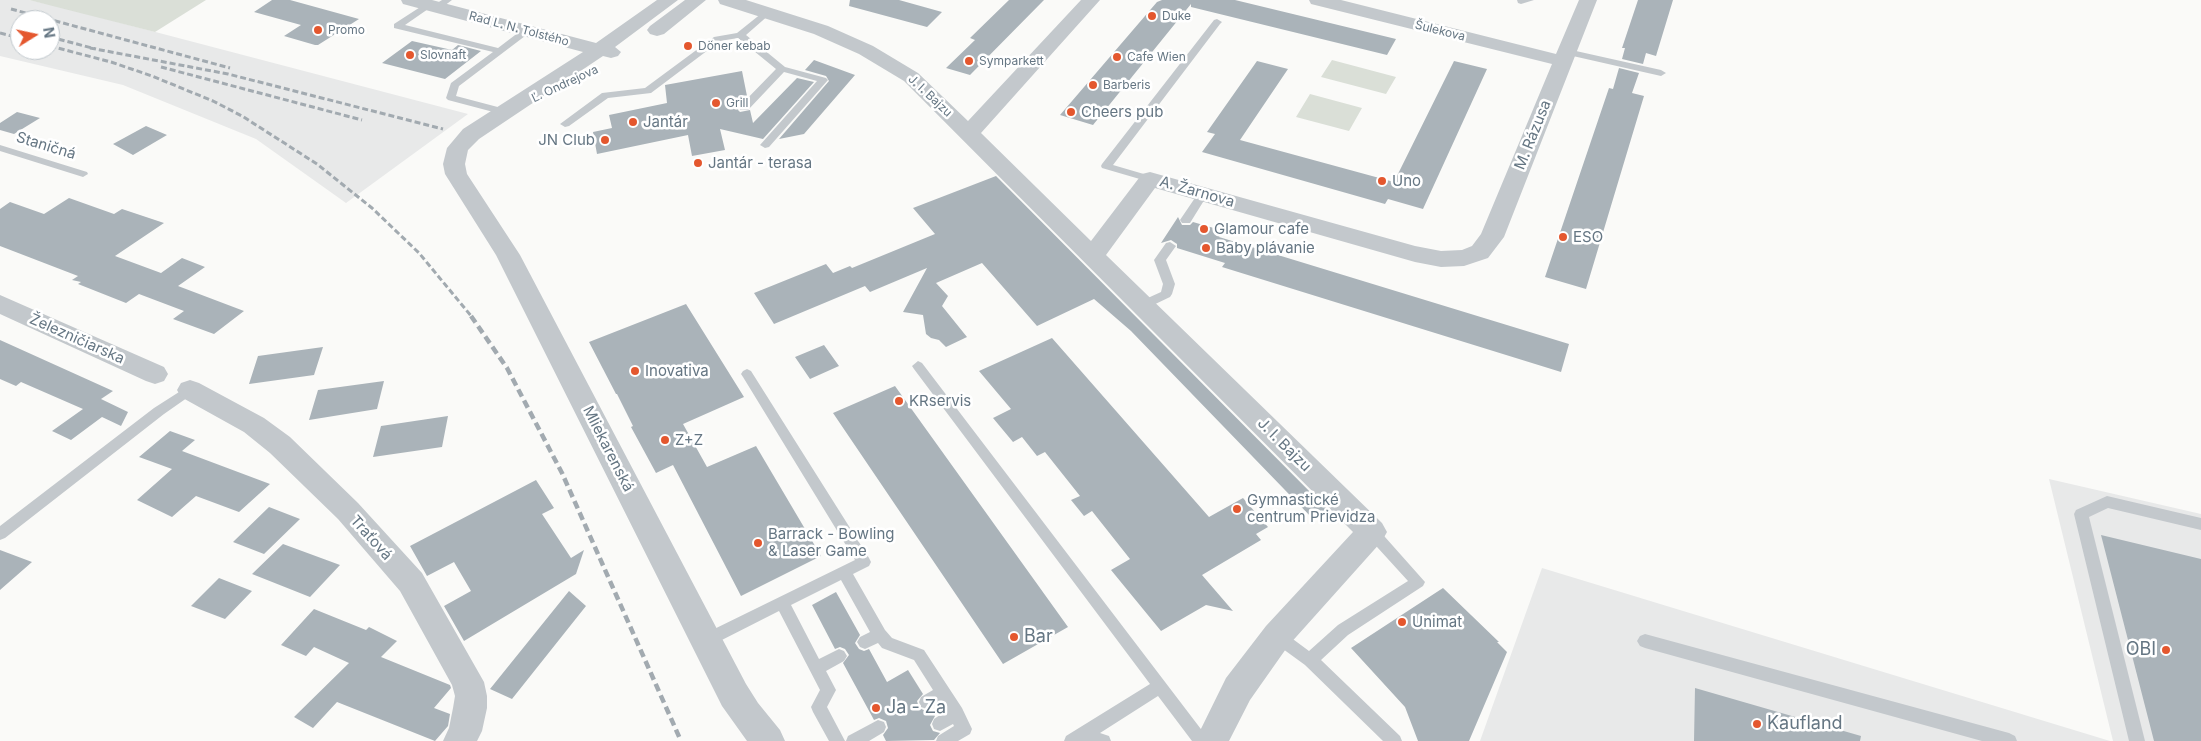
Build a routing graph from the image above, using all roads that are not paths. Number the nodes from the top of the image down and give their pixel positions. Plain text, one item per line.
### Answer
1 (410, 0) edge
2 (669, 0) edge
3 (697, 0) edge
4 (727, 0) edge
5 (1091, 0) edge
6 (1318, 0) edge
7 (1530, 0) edge
8 (1588, 0) edge
9 (1521, 1) edge
10 (438, 4) edge
11 (766, 12) junction
12 (1217, 22) dead end
13 (526, 31) junction
14 (740, 35) junction
15 (600, 50) junction
16 (500, 51) junction
17 (624, 54) junction
18 (1564, 56) junction
19 (782, 69) junction
20 (1661, 73) dead end
21 (744, 108) dead end
22 (505, 112) junction
23 (565, 124) dead end
24 (968, 133) junction
25 (765, 145) dead end
26 (0, 148) edge
27 (456, 155) joint
28 (83, 174) dead end
29 (1150, 179) junction
30 (1203, 194) junction
31 (1186, 220) dead end
32 (1170, 246) dead end
33 (1093, 255) junction
34 (1464, 258) joint
35 (0, 304) edge
36 (1143, 305) junction
37 (918, 366) dead end
38 (155, 374) dead end
39 (747, 374) dead end
40 (190, 390) joint
41 (2201, 524) edge
42 (1372, 532) junction
43 (0, 534) edge
44 (844, 572) junction
45 (782, 603) junction
46 (880, 634) junction
47 (1277, 636) junction
48 (707, 640) junction
49 (1645, 641) dead end
50 (865, 642) dead end
51 (839, 656) dead end
52 (1310, 660) junction
53 (816, 668) junction
54 (1160, 686) junction
55 (943, 693) junction
56 (927, 702) dead end
57 (956, 713) junction
58 (940, 724) dead end
59 (878, 727) dead end
60 (1077, 738) edge
61 (460, 741) edge
62 (768, 741) edge
63 (836, 741) edge
64 (854, 741) edge
65 (944, 741) edge
66 (1103, 741) edge
67 (1202, 741) edge
68 (1212, 741) edge
69 (1394, 741) edge
70 (2009, 741) edge
71 (2137, 741) edge

1 - 10 street, Rad L. N. Tolstého
2 - 15 street, Ľ. Ondrejova
3 - 17 street, Ľ. Ondrejova
4 - 11 street, J. I. Bajzu
5 - 24 street
6 - 18 street, Šulekova
7 - 9 lane
8 - 18 street, M. Rázusa
10 - 13 street, Rad L. N. Tolstého
10 - 16 lane
11 - 14 lane
11 - 24 street, J. I. Bajzu
12 - 29 lane, A. Žarnova
13 - 15 street, Rad L. N. Tolstého
13 - 16 lane
14 - 19 lane
14 - 23 lane
15 - 17 street, Ľ. Ondrejova
15 - 22 street, Ľ. Ondrejova
16 - 22 lane
17 - 22 street, Ľ. Ondrejova
18 - 20 lane
18 - 34 street, M. Rázusa
19 - 21 lane
19 - 25 lane
22 - 27 street, Ľ. Ondrejova
24 - 33 street, J. I. Bajzu
26 - 28 lane, Staničná
27 - 48 street, Mliekarenská
29 - 30 street, A. Žarnova
29 - 33 street
30 - 31 lane
30 - 34 street, A. Žarnova
32 - 36 lane
33 - 36 street, J. I. Bajzu
35 - 38 street, Železničiarska
36 - 42 street, J. I. Bajzu
37 - 54 lane
39 - 44 lane
40 - 43 lane
40 - 61 street, Traťová
41 - 71 lane
42 - 47 street
42 - 52 lane
44 - 45 lane
44 - 46 lane
45 - 48 lane
45 - 53 lane
46 - 50 lane
46 - 55 lane
47 - 52 lane
47 - 68 street
48 - 62 street, Mliekarenská
49 - 70 lane
51 - 53 lane
52 - 69 lane
53 - 63 lane
54 - 60 lane
54 - 67 lane
55 - 56 lane
55 - 57 lane
57 - 58 lane
57 - 65 lane
59 - 64 lane
60 - 66 lane

